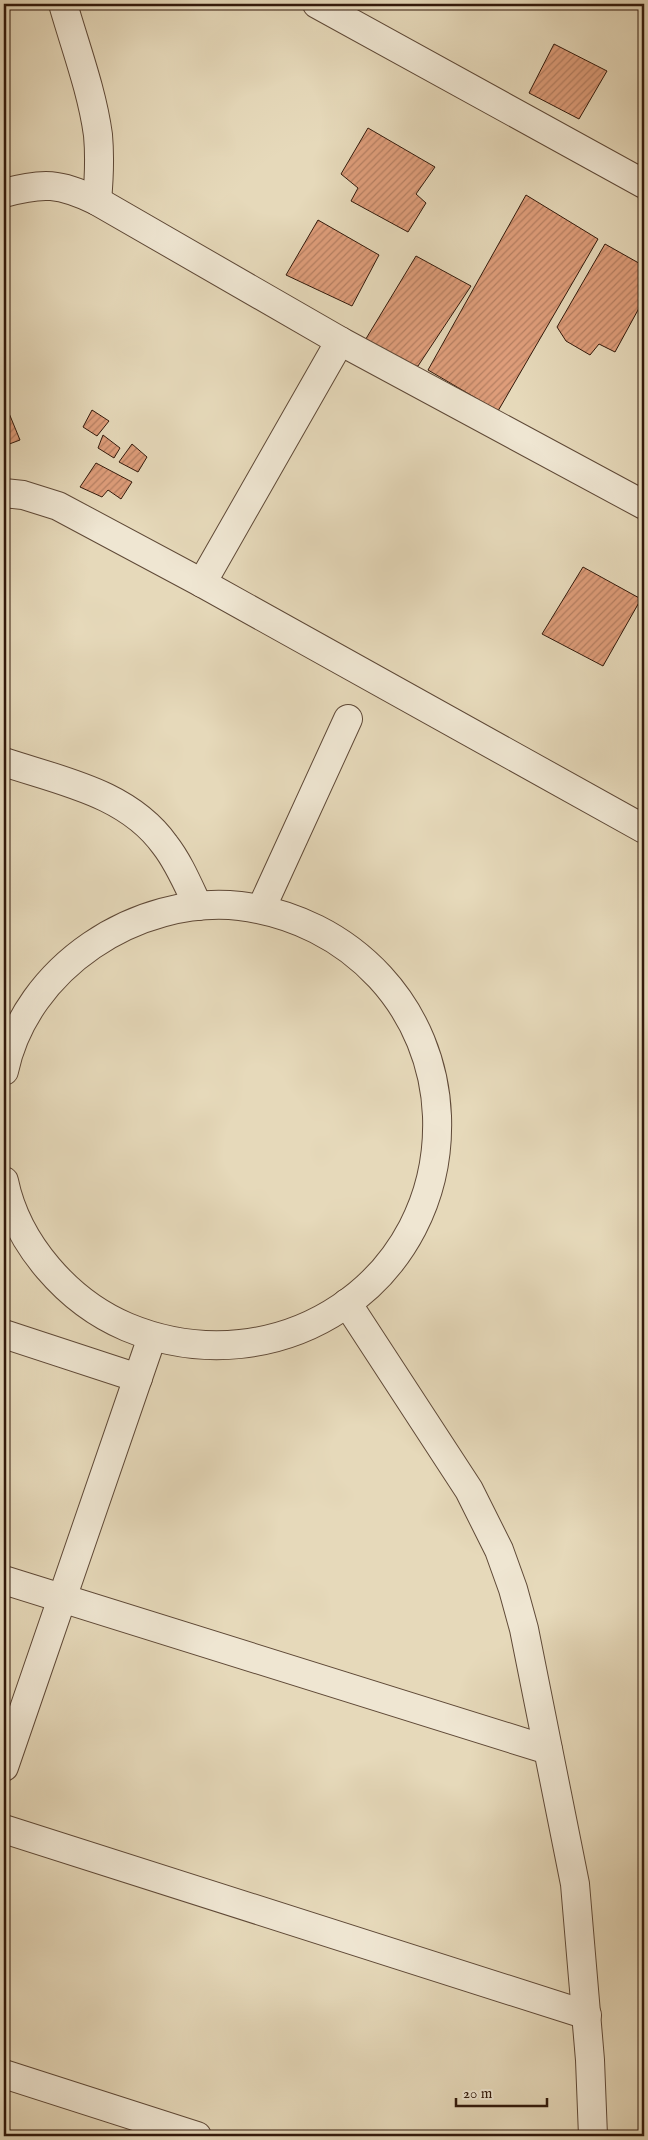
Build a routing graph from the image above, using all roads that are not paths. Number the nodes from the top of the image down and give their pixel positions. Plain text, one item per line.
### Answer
1 (63, 4) edge
2 (317, 4) edge
3 (644, 184) edge
4 (4, 193) edge
5 (97, 201) junction
6 (340, 341) junction
7 (4, 493) edge
8 (644, 504) edge
9 (202, 582) junction
10 (348, 719) dead end
11 (4, 762) edge
12 (644, 829) edge
13 (198, 906) junction
14 (261, 909) junction
15 (4, 1067) edge
16 (4, 1181) edge
17 (347, 1303) junction
18 (4, 1334) edge
19 (152, 1337) junction
20 (138, 1378) junction
21 (4, 1580) edge
22 (62, 1598) junction
23 (548, 1750) junction
24 (4, 1767) edge
25 (4, 1829) edge
26 (587, 2015) junction
27 (4, 2074) edge
28 (197, 2136) edge
29 (593, 2136) edge

1 - 5 street
2 - 3 street
4 - 5 street
5 - 6 street
6 - 8 street
6 - 9 street
7 - 9 street
9 - 12 street
10 - 14 street
11 - 13 street
13 - 14 street
13 - 15 street
14 - 17 street
16 - 19 street
17 - 19 street
17 - 23 street
18 - 20 street
19 - 20 street
20 - 22 street
21 - 22 street
22 - 23 street
22 - 24 street
23 - 26 street
25 - 26 street
26 - 29 street
27 - 28 street

